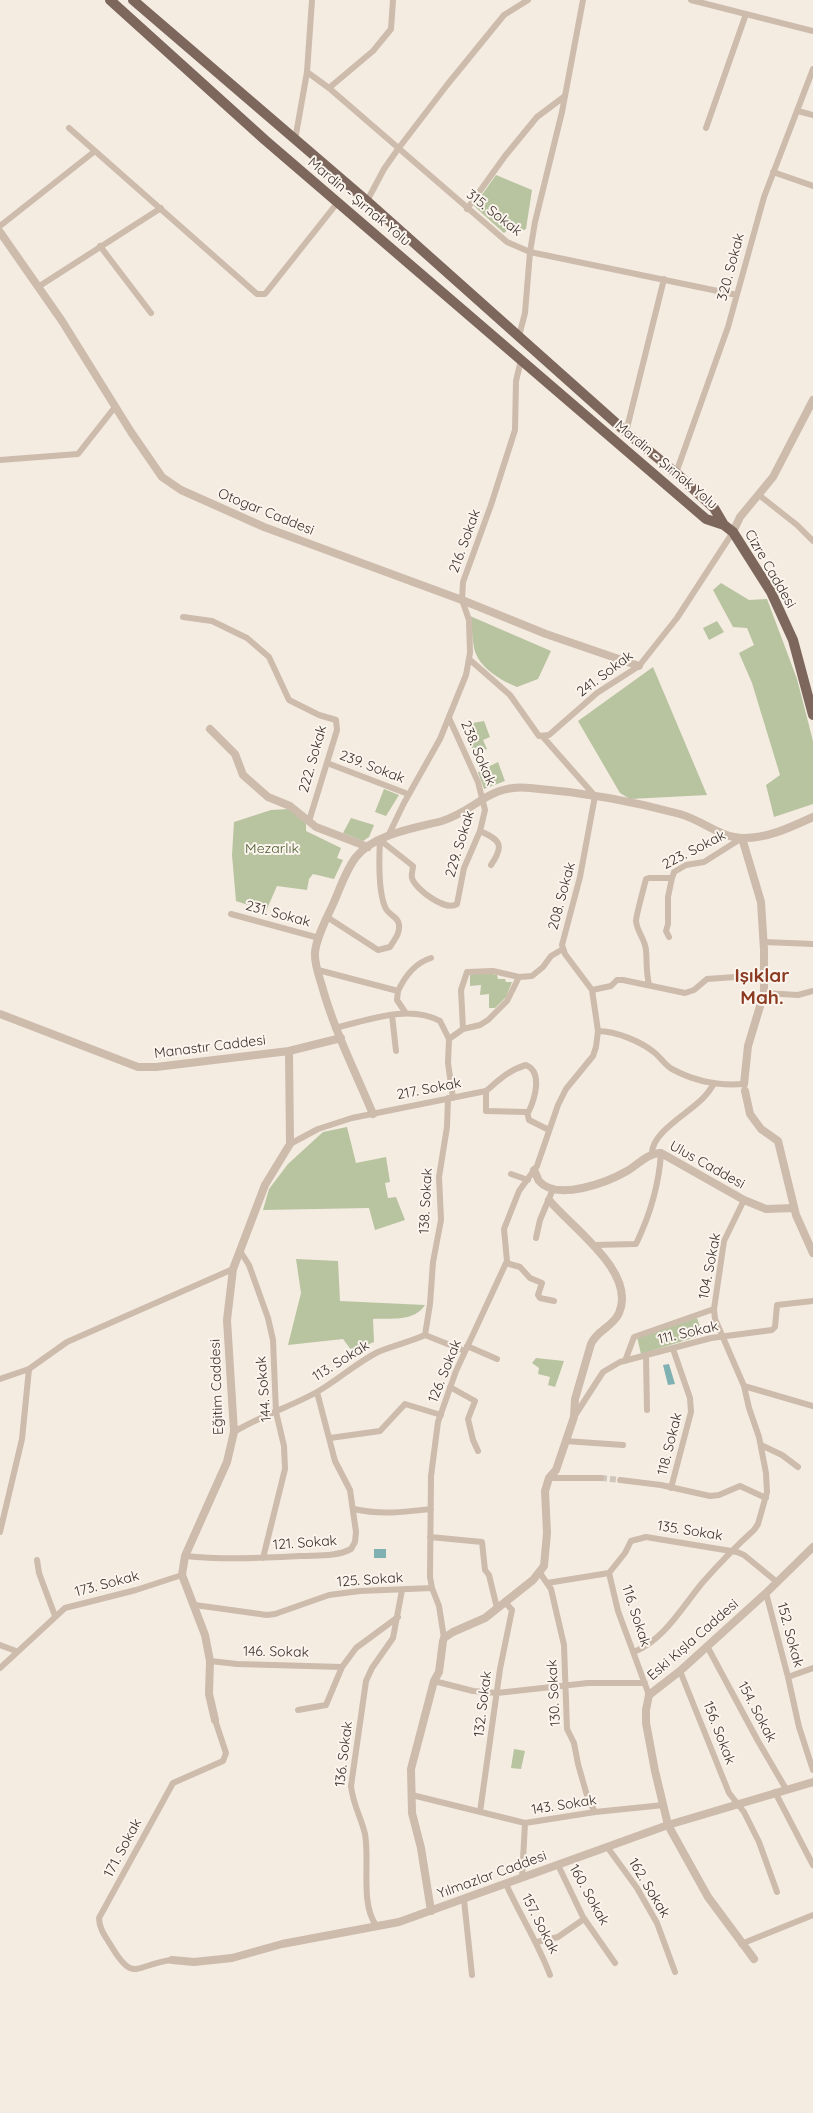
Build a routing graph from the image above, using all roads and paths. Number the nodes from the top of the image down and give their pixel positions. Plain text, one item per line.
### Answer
1 (110, 0) edge
2 (134, 0) edge
3 (312, 0) edge
4 (393, 0) edge
5 (528, 0) edge
6 (583, 0) edge
7 (691, 0) edge
8 (746, 14) junction
9 (813, 31) edge
10 (813, 69) edge
11 (307, 72) junction
12 (329, 88) junction
13 (565, 96) junction
14 (798, 111) junction
15 (813, 115) edge
16 (68, 128) dead end
17 (706, 128) dead end
18 (294, 140) junction
19 (398, 149) junction
20 (95, 151) junction
21 (773, 172) junction
22 (813, 186) edge
23 (367, 201) junction
24 (338, 202) junction
25 (161, 208) junction
26 (467, 209) junction
27 (0, 226) edge
28 (0, 232) edge
29 (100, 246) junction
30 (530, 252) junction
31 (664, 279) junction
32 (38, 287) junction
33 (737, 295) junction
34 (151, 313) dead end
35 (519, 336) junction
36 (521, 360) junction
37 (813, 400) edge
38 (115, 407) junction
39 (809, 413) edge
40 (626, 432) junction
41 (0, 460) edge
42 (676, 473) junction
43 (759, 496) junction
44 (729, 528) junction
45 (813, 541) edge
46 (462, 600) junction
47 (183, 617) dead end
48 (469, 659) junction
49 (639, 666) junction
50 (810, 688) edge
51 (813, 716) edge
52 (449, 718) junction
53 (210, 730) dead end
54 (544, 737) junction
55 (327, 763) junction
56 (408, 794) junction
57 (595, 796) junction
58 (483, 799) junction
59 (813, 817) edge
60 (309, 821) junction
61 (480, 831) junction
62 (389, 834) junction
63 (742, 838) junction
64 (380, 840) junction
65 (368, 847) junction
66 (491, 865) dead end
67 (672, 878) junction
68 (231, 914) dead end
69 (328, 917) junction
70 (669, 937) dead end
71 (319, 938) junction
72 (764, 942) junction
73 (813, 944) edge
74 (563, 949) junction
75 (431, 958) dead end
76 (318, 970) junction
77 (764, 975) junction
78 (519, 977) junction
79 (648, 985) junction
80 (592, 990) junction
81 (398, 991) junction
82 (813, 991) edge
83 (764, 993) junction
84 (405, 1012) junction
85 (0, 1014) edge
86 (392, 1015) junction
87 (335, 1028) junction
88 (463, 1030) junction
89 (598, 1030) junction
90 (341, 1038) junction
91 (449, 1039) junction
92 (289, 1051) junction
93 (396, 1051) dead end
94 (714, 1084) junction
95 (744, 1088) junction
96 (486, 1091) junction
97 (451, 1098) junction
98 (528, 1112) junction
99 (373, 1114) junction
100 (549, 1130) junction
101 (290, 1144) junction
102 (661, 1153) junction
103 (652, 1154) junction
104 (534, 1170) junction
105 (511, 1174) dead end
106 (528, 1180) junction
107 (553, 1189) junction
108 (549, 1200) junction
109 (744, 1200) junction
110 (794, 1208) junction
111 (536, 1238) dead end
112 (594, 1245) junction
113 (240, 1251) junction
114 (813, 1254) edge
115 (506, 1263) junction
116 (233, 1269) junction
117 (554, 1301) dead end
118 (813, 1301) edge
119 (714, 1309) junction
120 (425, 1334) junction
121 (722, 1338) junction
122 (466, 1348) junction
123 (673, 1349) junction
124 (646, 1356) junction
125 (497, 1359) dead end
126 (625, 1361) junction
127 (29, 1369) junction
128 (0, 1378) edge
129 (744, 1386) junction
130 (450, 1387) junction
131 (317, 1392) junction
132 (813, 1406) edge
133 (647, 1410) dead end
134 (276, 1412) junction
135 (441, 1415) junction
136 (574, 1417) junction
137 (234, 1432) junction
138 (330, 1438) junction
139 (565, 1441) junction
140 (623, 1445) dead end
141 (761, 1446) junction
142 (478, 1451) dead end
143 (798, 1468) dead end
144 (549, 1478) junction
145 (601, 1478) tunnel mouth
146 (620, 1480) tunnel mouth
147 (671, 1488) junction
148 (766, 1498) junction
149 (354, 1509) junction
150 (431, 1509) junction
151 (0, 1532) edge
152 (430, 1537) junction
153 (813, 1547) edge
154 (732, 1551) junction
155 (185, 1556) junction
156 (263, 1558) junction
157 (37, 1560) dead end
158 (540, 1573) junction
159 (609, 1573) junction
160 (182, 1575) junction
161 (777, 1582) junction
162 (547, 1583) junction
163 (432, 1588) junction
164 (402, 1590) junction
165 (766, 1593) junction
166 (505, 1602) junction
167 (195, 1605) junction
168 (497, 1608) junction
169 (55, 1616) junction
170 (398, 1617) junction
171 (444, 1638) junction
172 (0, 1645) edge
173 (707, 1646) junction
174 (16, 1652) junction
175 (634, 1652) junction
176 (210, 1661) junction
177 (342, 1667) junction
178 (0, 1668) edge
179 (813, 1668) edge
180 (680, 1671) junction
181 (788, 1677) junction
182 (434, 1681) junction
183 (645, 1683) junction
184 (566, 1686) junction
185 (497, 1693) junction
186 (649, 1695) junction
187 (298, 1710) dead end
188 (216, 1720) joint
189 (813, 1770) edge
190 (813, 1782) edge
191 (786, 1789) junction
192 (775, 1792) junction
193 (412, 1794) junction
194 (737, 1804) junction
195 (664, 1805) junction
196 (480, 1812) junction
197 (595, 1812) junction
198 (525, 1823) junction
199 (668, 1825) junction
200 (608, 1848) junction
201 (558, 1865) junction
202 (813, 1865) edge
203 (522, 1878) junction
204 (506, 1884) junction
205 (777, 1892) dead end
206 (464, 1900) junction
207 (431, 1911) junction
208 (813, 1915) edge
209 (584, 1919) junction
210 (376, 1925) junction
211 (537, 1942) junction
212 (741, 1944) junction
213 (754, 1959) dead end
214 (172, 1960) joint
215 (615, 1963) dead end
216 (675, 1972) dead end
217 (472, 1975) dead end
218 (550, 1975) dead end

1 - 24 main road, Mardin - Şırnak Yolu
2 - 18 main road, Mardin - Şırnak Yolu
3 - 11 street
4 - 12 street
5 - 19 street
6 - 13 street
7 - 8 street
8 - 9 street
8 - 17 street
10 - 14 street, 320. Sokak
11 - 12 street, 315. Sokak
11 - 18 street
12 - 19 street, 315. Sokak
13 - 26 street
13 - 30 street
14 - 15 street
14 - 21 street, 320. Sokak
16 - 20 street
18 - 23 main road, Mardin - Şırnak Yolu
19 - 23 street
19 - 26 street, 315. Sokak
20 - 25 street
20 - 27 street
21 - 22 street
21 - 33 street, 320. Sokak
23 - 35 main road, Mardin - Şırnak Yolu
24 - 25 street
24 - 36 main road, Mardin - Şırnak Yolu
25 - 29 street
26 - 30 street, 315. Sokak
28 - 32 street, Otogar Caddesi
29 - 32 street
29 - 34 street
30 - 31 street, 315. Sokak
30 - 35 street
31 - 33 street, 315. Sokak
31 - 40 street
32 - 38 street, Otogar Caddesi
33 - 42 street, 320. Sokak
35 - 40 main road, Mardin - Şırnak Yolu
36 - 44 main road, Mardin - Şırnak Yolu
36 - 46 street, 216. Sokak
37 - 39 street
38 - 41 street
38 - 46 street, Otogar Caddesi
39 - 43 street
40 - 42 main road, Mardin - Şırnak Yolu
42 - 44 main road, Mardin - Şırnak Yolu
43 - 44 street
43 - 45 street
44 - 49 street, 241. Sokak
44 - 50 main road, Cizre Caddesi
46 - 48 street, 216. Sokak
46 - 49 street, Otogar Caddesi
47 - 55 street, 222. Sokak
48 - 52 street, 216. Sokak
48 - 54 street
49 - 54 street, 241. Sokak
50 - 51 main road, Cizre Caddesi
52 - 56 street, 216. Sokak
52 - 58 street, 238. Sokak
53 - 60 street
54 - 57 street
55 - 56 street, 239. Sokak
55 - 60 street, 222. Sokak
56 - 62 street, 216. Sokak
57 - 58 street
57 - 63 street
57 - 74 street, 208. Sokak
58 - 61 street, 229. Sokak
58 - 62 street
59 - 63 street
60 - 65 street
61 - 64 street, 229. Sokak
61 - 66 street
62 - 64 street
63 - 67 street, 223. Sokak
63 - 72 street
64 - 65 street
64 - 69 street
65 - 69 street
67 - 70 street
67 - 79 street, 223. Sokak
68 - 71 street, 231. Sokak
69 - 71 street
71 - 76 street
72 - 73 street
72 - 77 street
74 - 78 street
74 - 80 street, 208. Sokak
75 - 81 street
76 - 81 street
76 - 87 street
77 - 79 street
77 - 83 street
78 - 88 street
78 - 88 street
79 - 80 street
80 - 89 street, 208. Sokak
81 - 84 street
82 - 83 street
83 - 95 street
84 - 86 street
84 - 91 street
85 - 92 street, Manastır Caddesi
86 - 87 street
86 - 93 street
87 - 90 street
88 - 91 street
89 - 94 street
89 - 100 street, 208. Sokak
90 - 92 street, Manastır Caddesi
90 - 99 street
91 - 97 street, 138. Sokak
92 - 101 street
94 - 95 street
94 - 103 street
95 - 110 street
96 - 97 street, 217. Sokak
96 - 98 street
96 - 98 street
97 - 99 street, 217. Sokak
97 - 120 street, 138. Sokak
98 - 100 street
99 - 101 street, 217. Sokak
100 - 104 street, 126. Sokak
101 - 113 street, Eğitim Caddesi
102 - 103 street, Ulus Caddesi
102 - 109 street, Ulus Caddesi
102 - 112 street
103 - 107 street, Ulus Caddesi
104 - 106 street, 126. Sokak
104 - 107 street
105 - 106 street
106 - 115 street, 126. Sokak
107 - 108 street
108 - 111 street
108 - 112 street
109 - 110 street, Ulus Caddesi
109 - 119 street, 104. Sokak
110 - 114 street
112 - 136 street
113 - 116 street, Eğitim Caddesi
113 - 134 street, 144. Sokak
115 - 117 street
115 - 122 street, 126. Sokak
116 - 127 street
116 - 137 street, Eğitim Caddesi
118 - 121 street, 111. Sokak
119 - 121 street, 104. Sokak
119 - 126 street
120 - 122 street
120 - 131 street, 113. Sokak
121 - 123 street, 111. Sokak
121 - 129 street, 104. Sokak
122 - 125 street
122 - 130 street, 126. Sokak
123 - 124 street, 111. Sokak
123 - 147 street, 118. Sokak
124 - 126 street, 111. Sokak
124 - 133 street
126 - 136 street, 111. Sokak
127 - 128 street
127 - 151 street
129 - 132 street
129 - 141 street, 104. Sokak
130 - 135 street, 126. Sokak
130 - 142 street
131 - 134 street, 113. Sokak
131 - 138 street, 121. Sokak
134 - 137 street, 113. Sokak
134 - 156 street, 144. Sokak
135 - 138 street
135 - 150 street, 126. Sokak
136 - 139 street
137 - 155 street, Eğitim Caddesi
138 - 149 street, 121. Sokak
139 - 140 street
139 - 144 street
141 - 143 street
141 - 148 street, 104. Sokak
144 - 145 street
144 - 158 street
146 - 147 street
147 - 148 street
148 - 154 street, 104. Sokak
149 - 150 street
149 - 156 street, 121. Sokak
150 - 152 street, 126. Sokak
152 - 163 street, 126. Sokak
152 - 168 street
153 - 161 street, Eski Kışla Caddesi
154 - 159 street, 135. Sokak
154 - 161 street, 135. Sokak
154 - 175 street, 104. Sokak
155 - 156 street, 121. Sokak
155 - 160 street, Eğitim Caddesi
157 - 169 street
158 - 162 street, 130. Sokak
158 - 166 street
159 - 162 street
159 - 175 street, 116. Sokak
160 - 167 street
160 - 169 street, 173. Sokak
161 - 165 street, Eski Kışla Caddesi
162 - 184 street, 130. Sokak
163 - 164 street, 125. Sokak
163 - 171 street, 126. Sokak
164 - 167 street, 125. Sokak
164 - 170 street, 136. Sokak
165 - 173 street, Eski Kışla Caddesi
165 - 181 street, 152. Sokak
166 - 168 street
166 - 185 street, 132. Sokak
167 - 176 street
168 - 171 street
169 - 174 street, 173. Sokak
170 - 177 street
170 - 210 street, 136. Sokak
171 - 182 street
172 - 174 street
173 - 180 street, Eski Kışla Caddesi
173 - 191 street, 154. Sokak
174 - 178 street, 173. Sokak
175 - 183 street, 116. Sokak
176 - 177 street, 146. Sokak
176 - 188 street
177 - 187 street
179 - 181 street
180 - 186 street, Eski Kışla Caddesi
180 - 194 street, 156. Sokak
181 - 189 street, 152. Sokak
182 - 185 street
182 - 193 street
183 - 184 street
183 - 186 street, 116. Sokak
184 - 185 street
184 - 197 street, 130. Sokak
185 - 196 street, 132. Sokak
186 - 195 street, Eski Kışla Caddesi
188 - 214 street, 171. Sokak
190 - 191 street, Yılmazlar Caddesi
191 - 192 street, Yılmazlar Caddesi
192 - 194 street, Yılmazlar Caddesi
192 - 202 street
193 - 196 street, 143. Sokak
193 - 207 street
194 - 199 street, Yılmazlar Caddesi
194 - 205 street, 156. Sokak
195 - 197 street, 143. Sokak
195 - 199 street, Eski Kışla Caddesi
196 - 198 street, 143. Sokak
197 - 198 street, 143. Sokak
198 - 203 street
199 - 200 street, Yılmazlar Caddesi
199 - 212 street, Eski Kışla Caddesi
200 - 201 street, Yılmazlar Caddesi
200 - 216 street, 162. Sokak
201 - 203 street, Yılmazlar Caddesi
201 - 209 street, 160. Sokak
203 - 204 street, Yılmazlar Caddesi
204 - 206 street, Yılmazlar Caddesi
204 - 211 street, 157. Sokak
206 - 207 street, Yılmazlar Caddesi
206 - 217 street
207 - 210 street, Yılmazlar Caddesi
208 - 212 street
209 - 211 street
209 - 215 street, 160. Sokak
210 - 214 street, Yılmazlar Caddesi
211 - 218 street, 157. Sokak
212 - 213 street, Eski Kışla Caddesi

